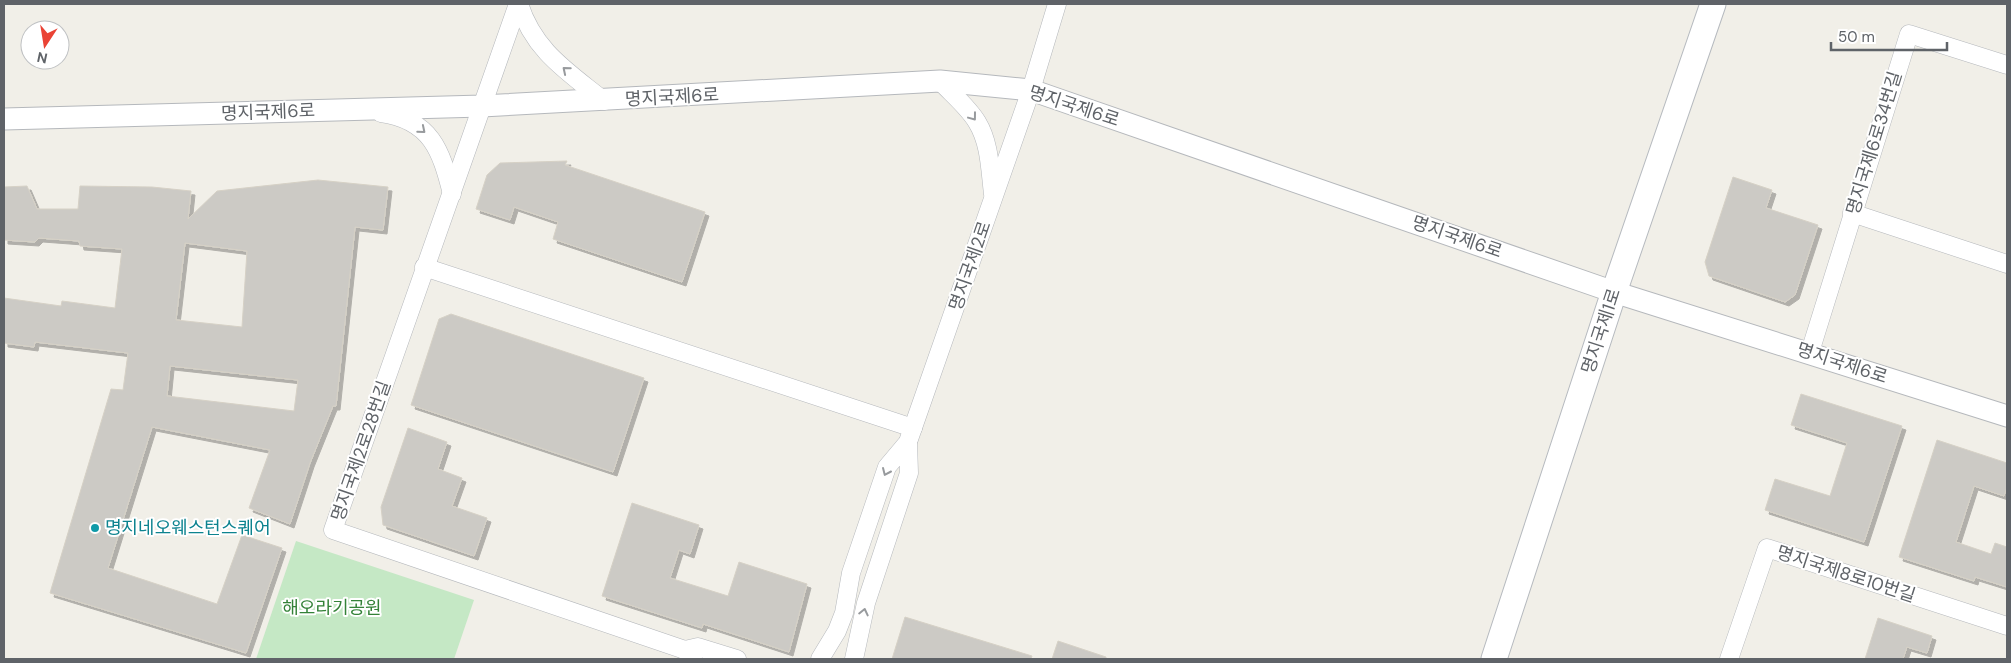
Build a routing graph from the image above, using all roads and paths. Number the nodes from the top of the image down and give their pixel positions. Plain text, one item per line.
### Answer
1 (518, 4) edge
2 (1057, 4) edge
3 (1713, 4) edge
4 (2007, 65) edge
5 (940, 81) junction
6 (1031, 90) junction
7 (604, 101) junction
8 (482, 106) junction
9 (360, 110) junction
10 (5, 118) edge
11 (452, 194) junction
12 (994, 198) junction
13 (1852, 213) junction
14 (2007, 264) edge
15 (424, 267) junction
16 (1614, 292) junction
17 (1810, 352) junction
18 (2007, 416) edge
19 (911, 435) junction
20 (2007, 626) edge
21 (689, 654) edge
22 (737, 659) edge
23 (820, 659) edge
24 (854, 659) edge
25 (1494, 659) edge
26 (1730, 659) edge

7 -> 1 street
1 - 8 street, 명지국제2로28번길
2 - 6 street, 명지국제2로
3 - 16 main road, 명지국제1로
4 - 13 street, 명지국제6로34번길
5 - 6 street, 명지국제6로
5 - 7 street, 명지국제6로
5 -> 12 street
6 - 12 street, 명지국제2로
6 - 16 street, 명지국제6로
7 - 8 street, 명지국제6로
8 - 9 street, 명지국제6로
8 - 11 street, 명지국제2로28번길
9 - 10 street, 명지국제6로
9 -> 11 street
11 - 15 street, 명지국제2로28번길
12 - 19 street, 명지국제2로
13 - 14 street
13 - 17 street, 명지국제6로34번길
15 - 19 street
15 - 21 street, 명지국제2로28번길
16 - 17 street, 명지국제6로
16 - 25 main road, 명지국제1로
17 - 18 street, 명지국제6로
19 -> 23 street, 명지국제2로
24 -> 19 street, 명지국제2로
20 - 26 street, 명지국제8로10번길
21 - 22 street, 명지국제2로28번길

